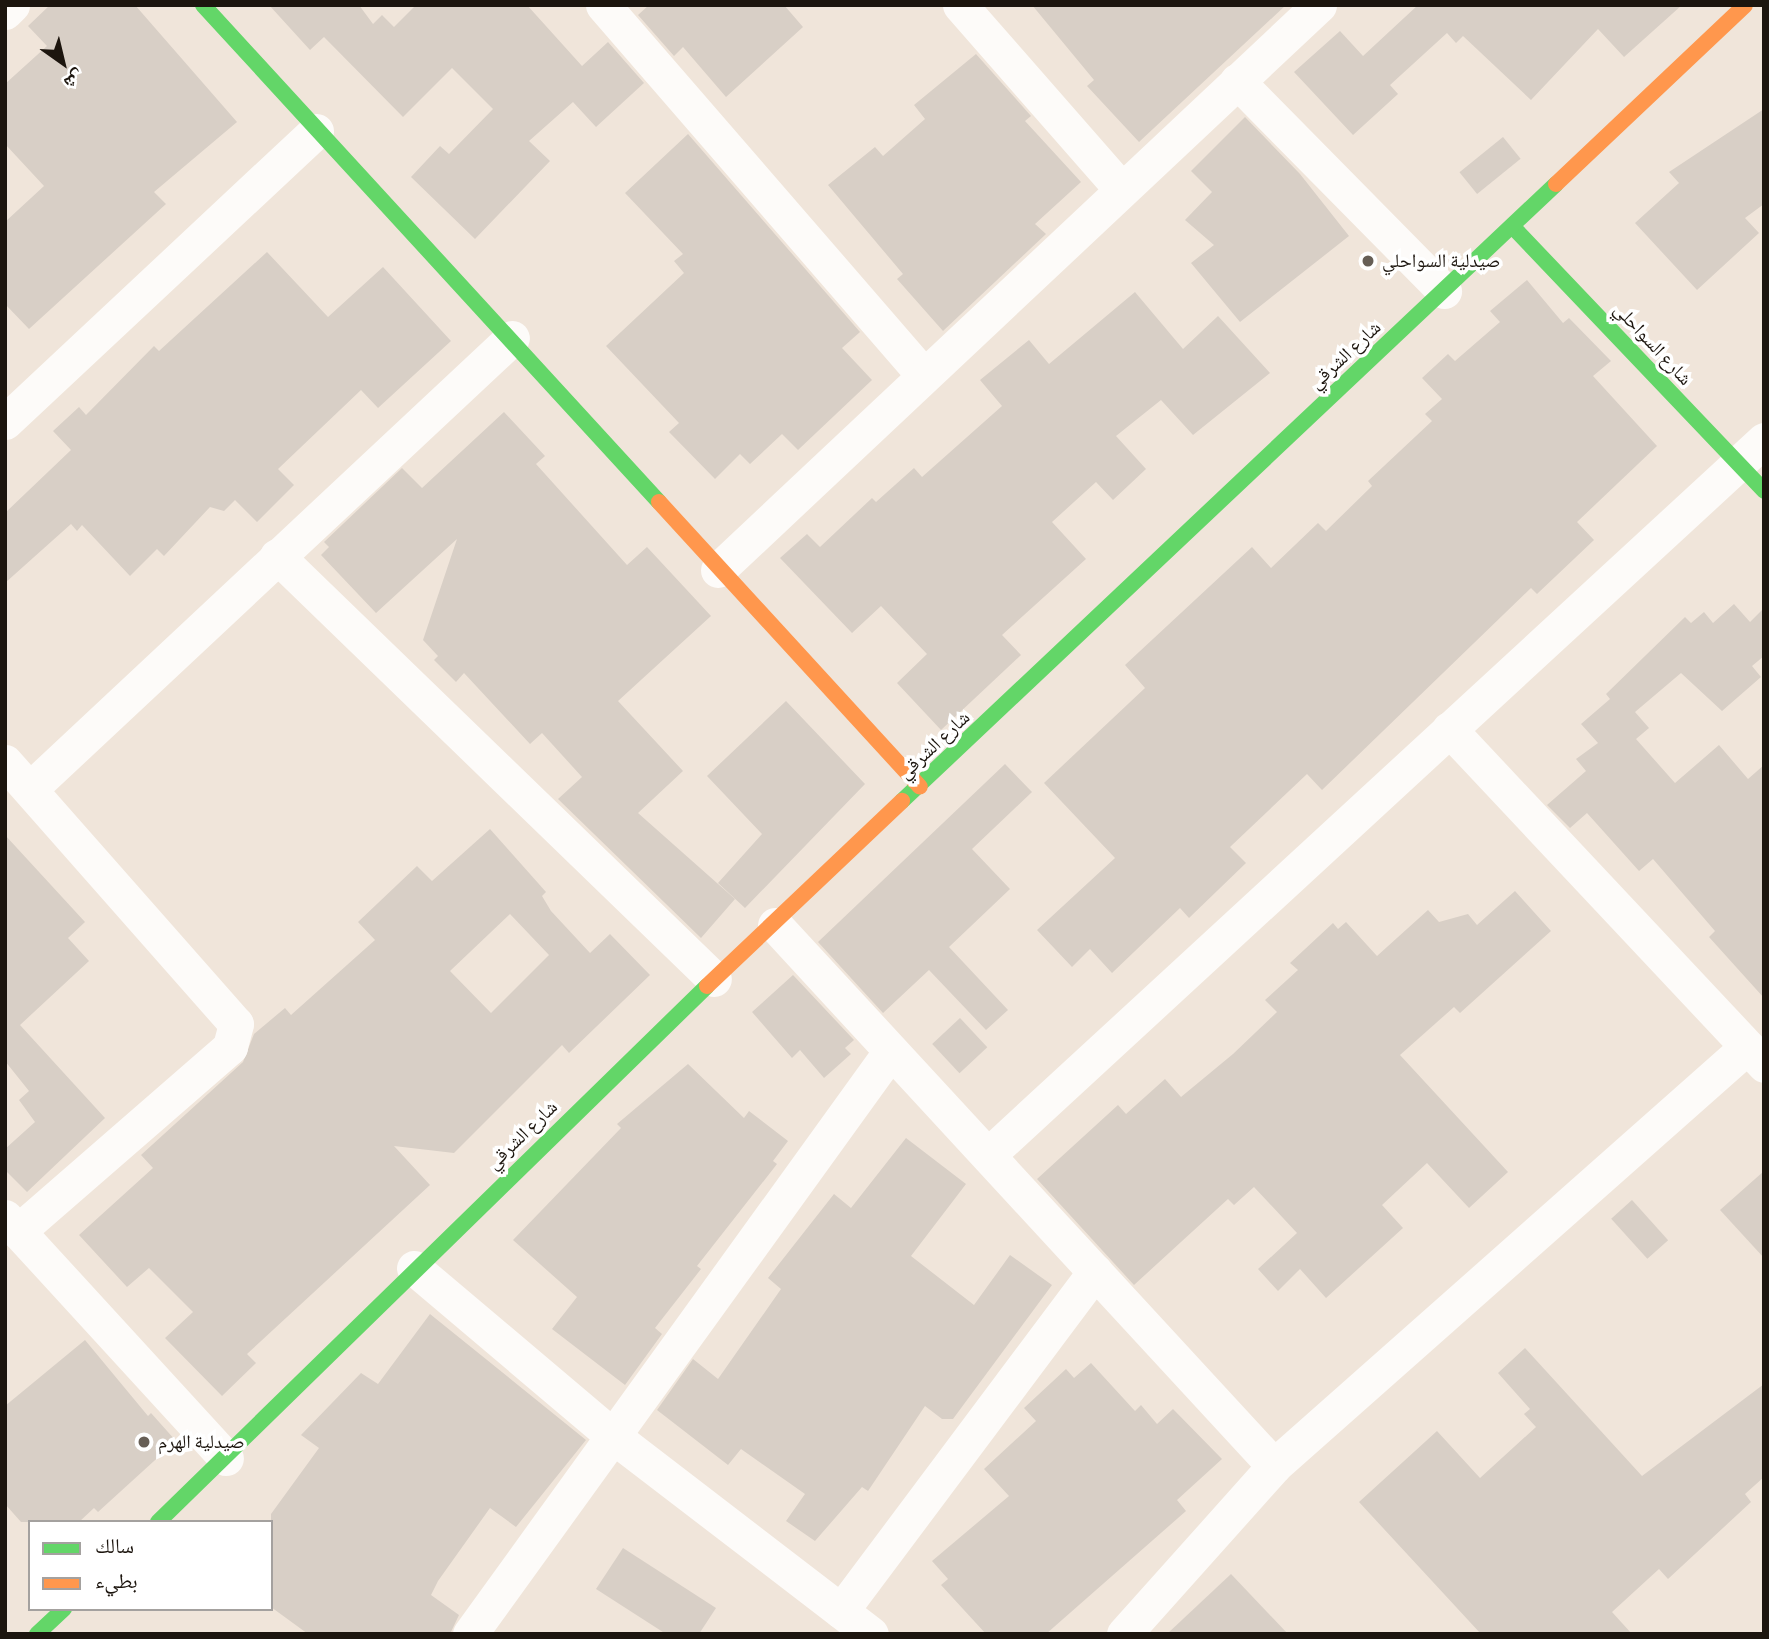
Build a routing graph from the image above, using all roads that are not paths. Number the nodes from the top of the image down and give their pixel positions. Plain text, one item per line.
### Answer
1 (12, 5) edge
2 (202, 5) edge
3 (603, 5) edge
4 (960, 5) edge
5 (1319, 5) edge
6 (1745, 5) edge
7 (5, 12) edge
8 (1237, 81) junction
9 (316, 131) junction
10 (1121, 189) junction
11 (1512, 226) junction
12 (1444, 291) junction
13 (512, 338) junction
14 (923, 374) junction
15 (5, 422) edge
16 (1764, 440) edge
17 (1738, 464) junction
18 (1764, 491) edge
19 (277, 556) junction
20 (718, 570) junction
21 (1449, 729) junction
22 (5, 762) edge
23 (920, 787) junction
24 (30, 789) junction
25 (775, 925) junction
26 (714, 979) junction
27 (891, 1051) junction
28 (1755, 1056) edge
29 (988, 1155) junction
30 (12, 1224) edge
31 (414, 1268) junction
32 (1095, 1272) junction
33 (610, 1433) junction
34 (226, 1458) junction
35 (1274, 1466) junction
36 (160, 1520) edge
37 (62, 1611) edge
38 (841, 1611) junction
39 (37, 1634) edge
40 (470, 1634) edge
41 (871, 1634) edge
42 (1124, 1634) edge

1 - 7 street
2 - 9 street
3 - 14 street
4 - 10 street
5 - 8 street
6 - 11 street, شارع الشرقي
8 - 10 street
8 - 12 street
9 - 13 street
9 - 15 street
10 - 14 street
11 - 12 street, شارع الشرقي
11 - 17 street, شارع السواحلي
12 - 23 street, شارع الشرقي
13 - 19 street
13 - 20 street
14 - 20 street
16 - 17 street
17 - 18 street, شارع السواحلي
17 - 21 street
19 - 24 street
19 - 26 street
20 - 23 street
21 - 28 street
21 - 29 street
22 - 24 street
23 - 25 street, شارع الشرقي
24 - 30 street
25 - 26 street, شارع الشرقي
25 - 27 street
26 - 31 street, شارع الشرقي
27 - 29 street
27 - 33 street
28 - 35 street
29 - 32 street
30 - 34 street
31 - 33 street
31 - 34 street, شارع الشرقي
32 - 35 street
32 - 38 street
33 - 38 street
33 - 40 street
34 - 36 street, شارع الشرقي
35 - 42 street
37 - 39 street
38 - 41 street

